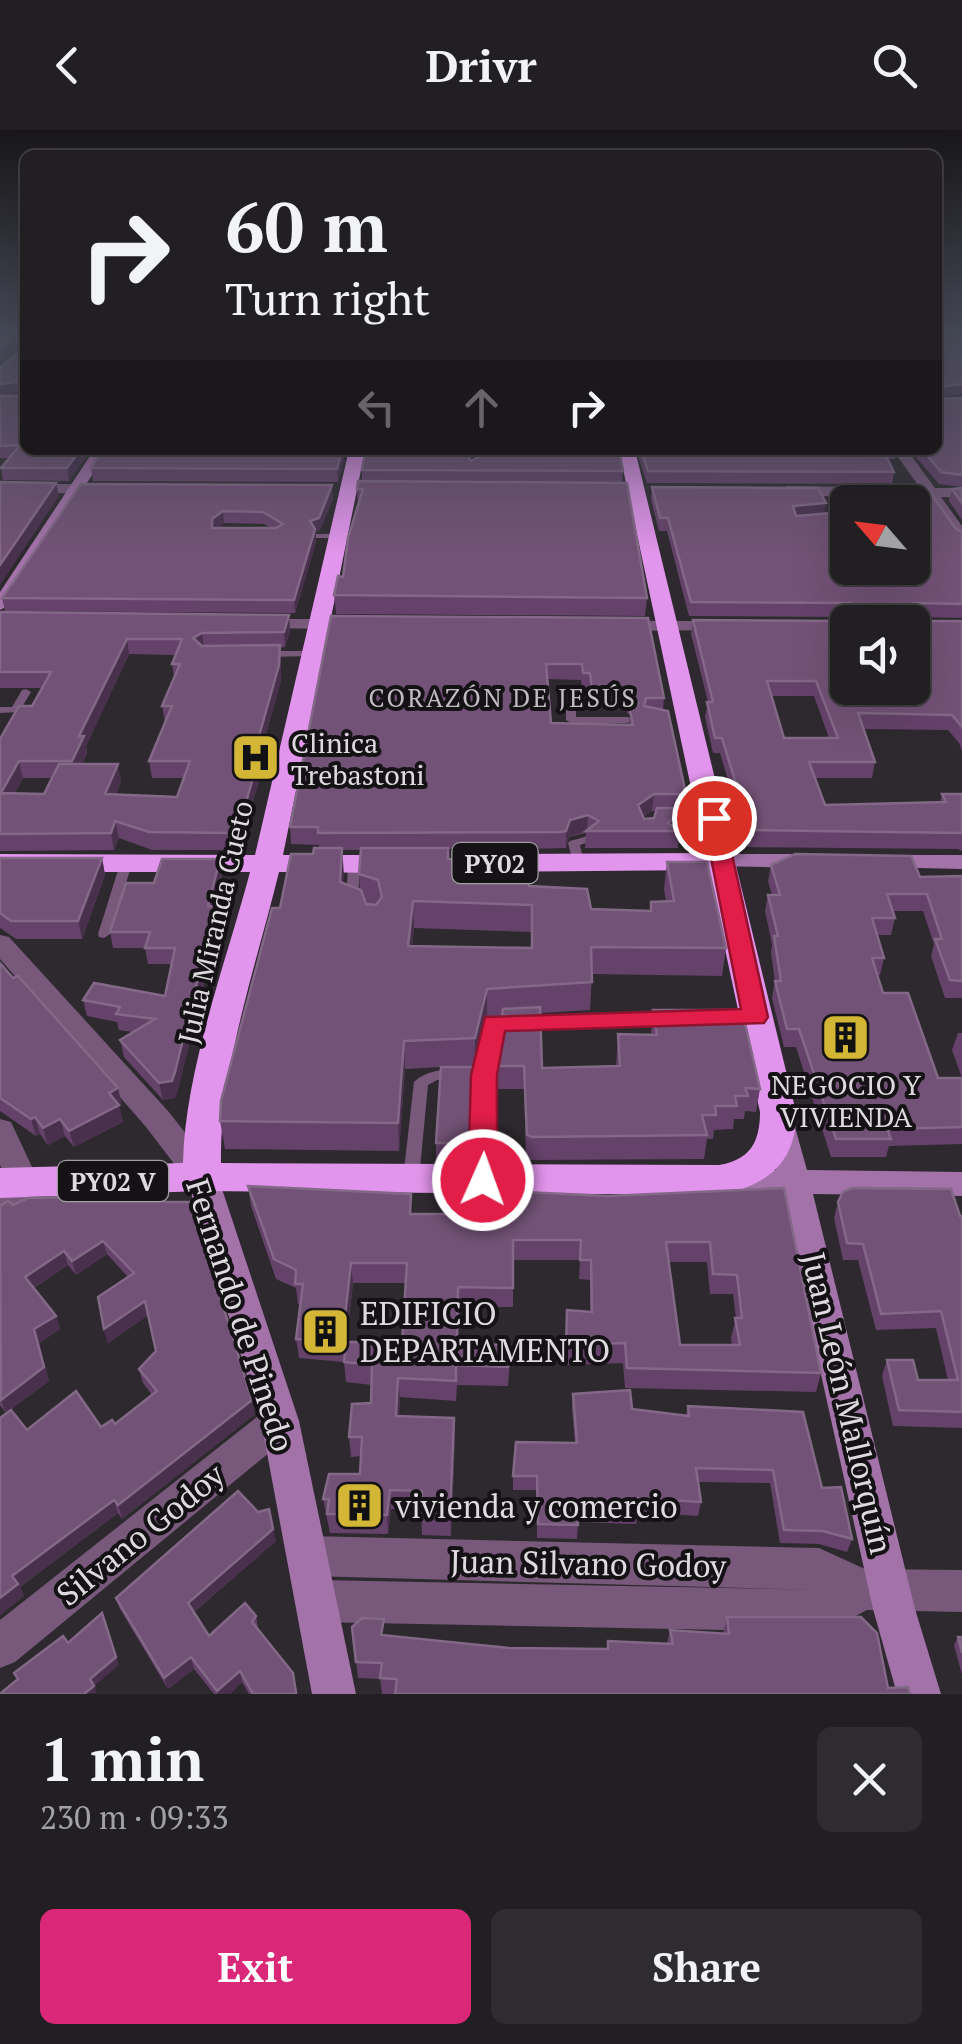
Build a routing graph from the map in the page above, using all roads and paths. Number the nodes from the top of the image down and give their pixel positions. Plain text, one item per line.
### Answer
1 (86, 455) edge
2 (97, 455) edge
3 (360, 455) edge
4 (627, 455) edge
5 (903, 455) edge
6 (924, 485) edge
7 (0, 488) edge
8 (69, 489) junction
9 (116, 489) edge
10 (764, 491) edge
11 (820, 492) junction
12 (830, 492) edge
13 (930, 492) edge
14 (962, 492) edge
15 (930, 493) edge
16 (829, 508) edge
17 (962, 537) edge
18 (0, 579) edge
19 (0, 605) edge
20 (238, 623) edge
21 (317, 624) junction
22 (354, 624) edge
23 (594, 626) edge
24 (666, 626) junction
25 (739, 626) edge
26 (254, 654) edge
27 (310, 654) junction
28 (26, 692) dead end
29 (570, 708) dead end
30 (0, 710) edge
31 (628, 720) edge
32 (646, 830) edge
33 (676, 838) edge
34 (719, 839) junction
35 (962, 862) edge
36 (0, 863) edge
37 (126, 864) junction
38 (429, 864) edge
39 (466, 864) edge
40 (354, 865) junction
41 (266, 866) junction
42 (370, 911) edge
43 (104, 934) dead end
44 (0, 943) edge
45 (684, 1017) edge
46 (484, 1075) junction
47 (778, 1112) junction
48 (0, 1130) edge
49 (202, 1177) junction
50 (410, 1180) junction
51 (483, 1180) junction
52 (719, 1180) junction
53 (796, 1182) junction
54 (962, 1184) edge
55 (8, 1189) edge
56 (280, 1421) junction
57 (309, 1556) junction
58 (877, 1590) junction
59 (962, 1590) edge
60 (318, 1600) junction
61 (0, 1647) edge
62 (334, 1694) edge
63 (919, 1694) edge

1 - 8 main road
2 - 8 main road
3 - 21 highway, Julia Miranda Cueto
4 - 24 highway, PY02 V
5 - 6 street
7 - 8 street
8 - 9 street
8 - 18 main road
8 - 19 main road
10 - 11 street
11 - 12 street
11 - 16 lane
13 - 14 street
15 - 17 street
20 - 21 street
21 - 22 street
21 - 27 highway, Julia Miranda Cueto
23 - 24 street
24 - 25 street
24 - 34 highway, PY02 V
26 - 27 lane
27 - 41 highway, Julia Miranda Cueto
28 - 30 lane
29 - 31 lane
32 - 34 lane
33 - 34 lane
34 - 35 main road
34 - 39 highway, PY02
34 - 47 highway, PY02 V
36 - 37 highway, PY02
37 - 41 highway, PY02
37 - 43 lane
38 - 40 highway, PY02
40 - 41 highway, PY02
40 - 42 lane
41 - 49 highway, Julia Miranda Cueto
44 - 49 street, Fernando de Pinedo
45 - 46 lane
46 - 50 lane
46 - 51 lane
47 - 52 highway, PY02 V
47 - 53 main road, Juan León Mallorquín
48 - 55 street
49 - 50 highway, PY02 V
49 - 55 highway, PY02 V
49 - 56 main road, Fernando de Pinedo
50 - 51 highway, PY02 V
51 - 52 highway, PY02 V
52 - 53 main road
53 - 54 main road
53 - 58 main road, Juan León Mallorquín
56 - 57 main road, Fernando de Pinedo
56 - 61 street, Silvano Godoy
57 - 58 street, Juan Silvano Godoy
57 - 60 main road, Fernando de Pinedo
58 - 59 street, Juan Silvano Godoy
58 - 60 street, Juan Silvano Godoy
58 - 63 main road, Juan León Mallorquín
60 - 62 main road, Fernando de Pinedo

